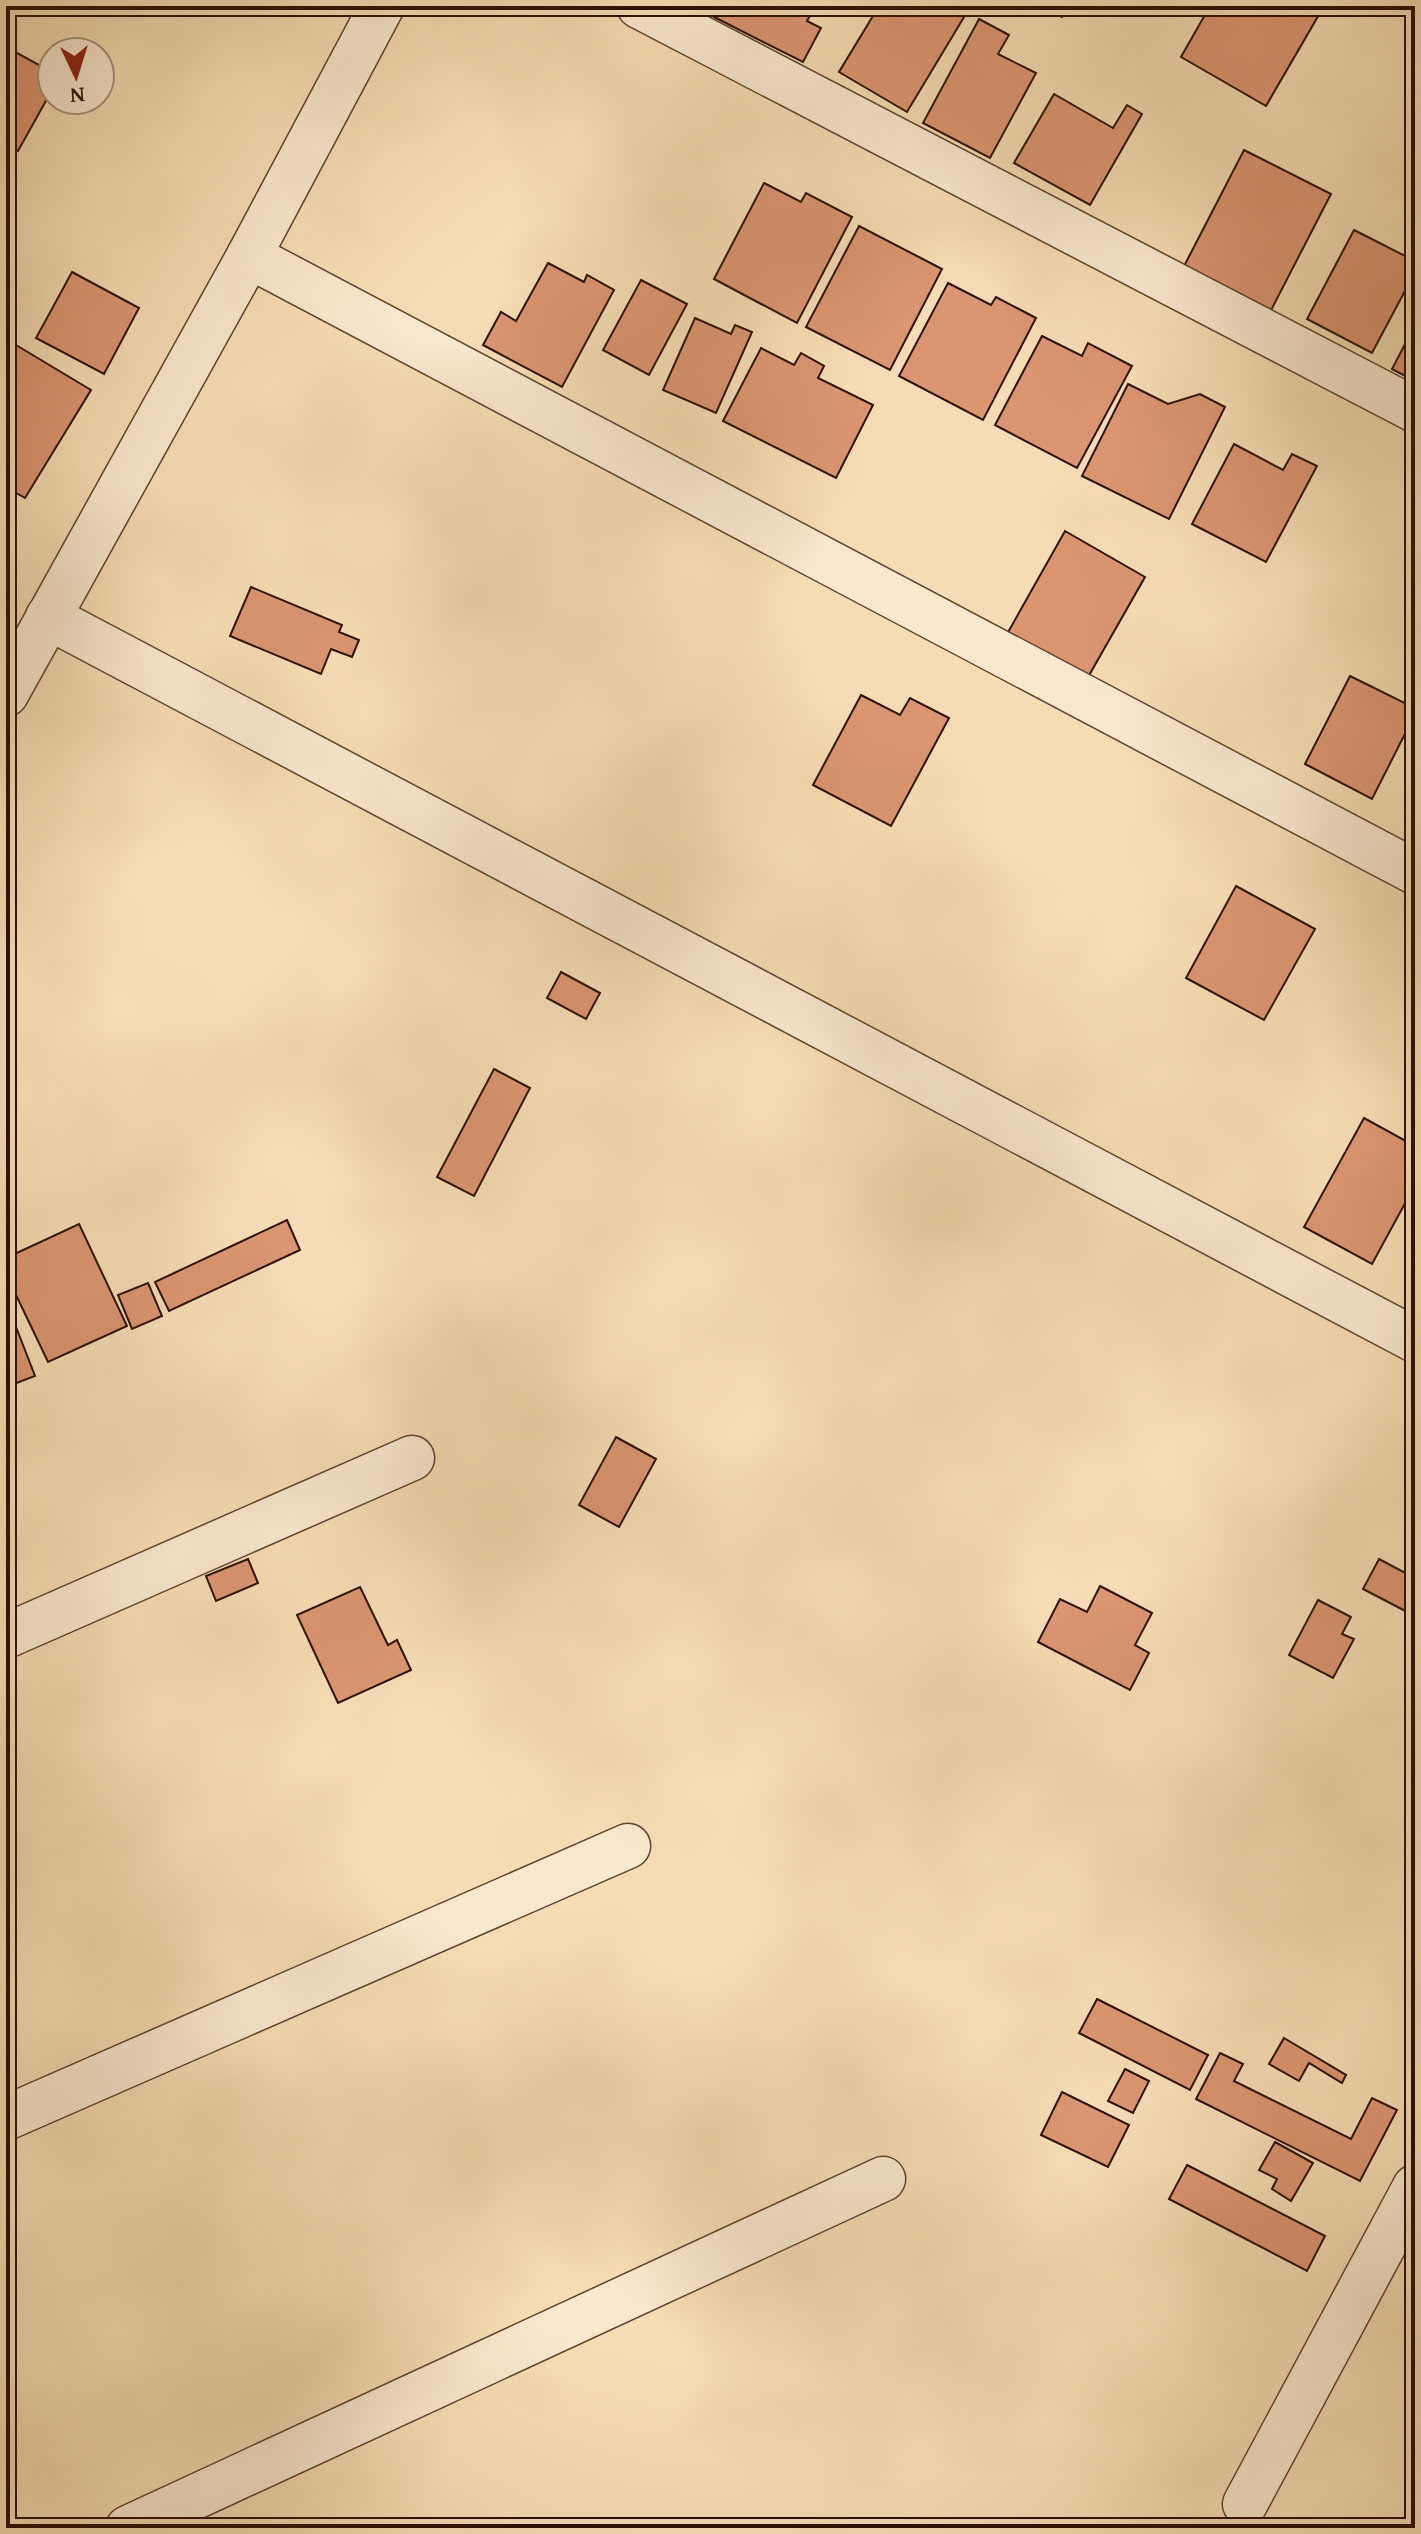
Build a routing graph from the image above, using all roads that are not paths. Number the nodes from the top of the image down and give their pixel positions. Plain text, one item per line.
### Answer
1 (382, 6) edge
2 (639, 6) edge
3 (249, 256) junction
4 (1415, 410) edge
5 (48, 617) junction
6 (6, 694) edge
7 (1415, 872) edge
8 (1415, 1340) edge
9 (412, 1458) dead end
10 (6, 1636) edge
11 (628, 1846) dead end
12 (6, 2118) edge
13 (883, 2179) dead end
14 (1409, 2210) edge
15 (1245, 2504) dead end
16 (128, 2528) edge

1 - 3 street
2 - 4 street
3 - 5 street
3 - 7 street
5 - 6 street
5 - 8 street
9 - 10 street
11 - 12 street
13 - 16 street
14 - 15 street

